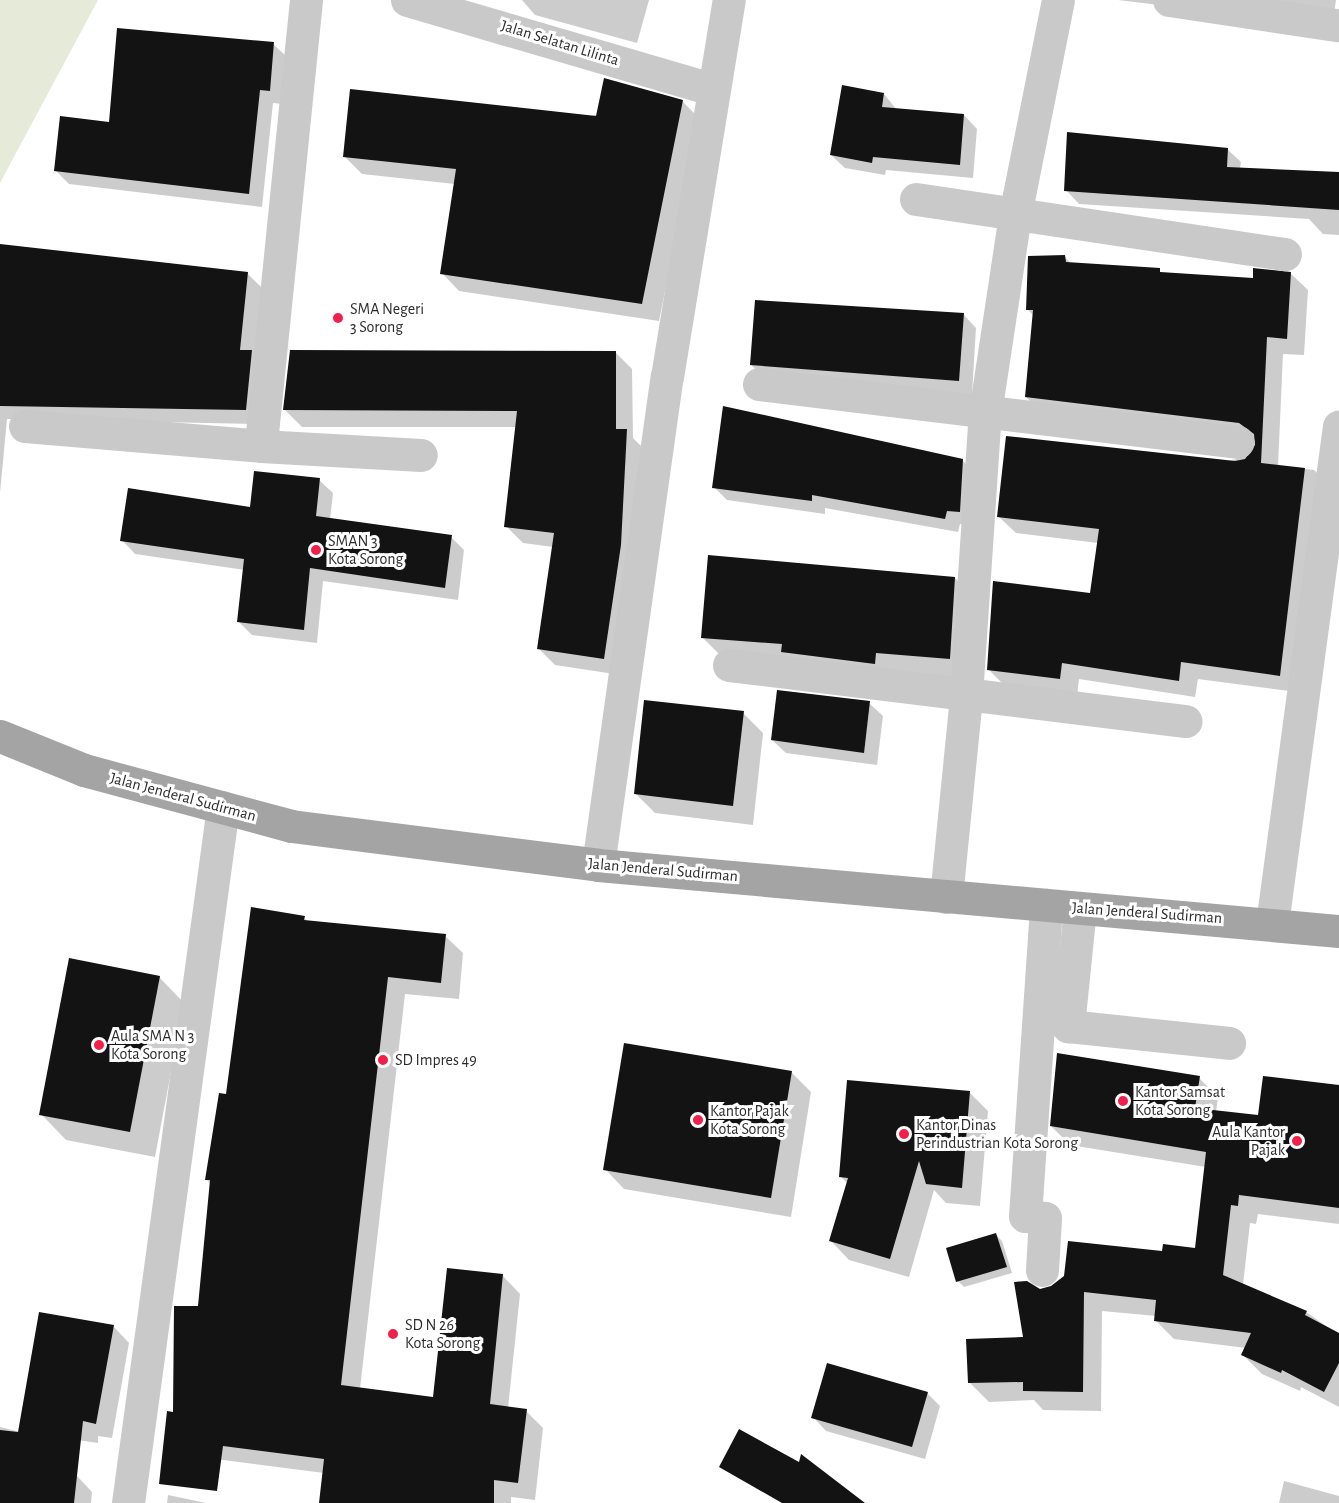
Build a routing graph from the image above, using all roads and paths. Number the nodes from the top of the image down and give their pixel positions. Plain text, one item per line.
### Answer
1 (306, 0) edge
2 (407, 0) edge
3 (729, 0) edge
4 (1058, 0) edge
5 (1168, 0) edge
6 (486, 10) edge
7 (1336, 25) dead end
8 (712, 89) junction
9 (916, 199) dead end
10 (1016, 215) junction
11 (1285, 254) dead end
12 (759, 384) dead end
13 (985, 412) junction
14 (25, 426) dead end
15 (1339, 426) edge
16 (1237, 442) dead end
17 (261, 446) junction
18 (421, 454) dead end
19 (729, 665) dead end
20 (966, 696) junction
21 (1186, 720) dead end
22 (0, 736) edge
23 (223, 807) junction
24 (598, 865) junction
25 (946, 897) junction
26 (1046, 905) junction
27 (1080, 908) junction
28 (1272, 924) junction
29 (1339, 931) edge
30 (1229, 1043) dead end
31 (1042, 1270) dead end
32 (128, 1503) edge

1 - 17 street
2 - 6 street, Jalan Selatan Lilinta
3 - 8 street
4 - 10 street
5 - 7 street
6 - 8 street, Jalan Selatan Lilinta
8 - 24 street
9 - 10 street
10 - 11 street
10 - 13 street
12 - 13 street
13 - 16 street
13 - 20 street
14 - 17 street
15 - 28 street
17 - 18 street
19 - 20 street
20 - 21 street
20 - 25 street
22 - 23 main road, Jalan Jenderal Sudirman
23 - 24 main road, Jalan Jenderal Sudirman
23 - 32 street
24 - 25 main road, Jalan Jenderal Sudirman
25 - 26 main road, Jalan Jenderal Sudirman
26 - 27 main road, Jalan Jenderal Sudirman
26 - 31 street
27 - 28 main road, Jalan Jenderal Sudirman
27 - 30 street
28 - 29 main road, Jalan Jenderal Sudirman

